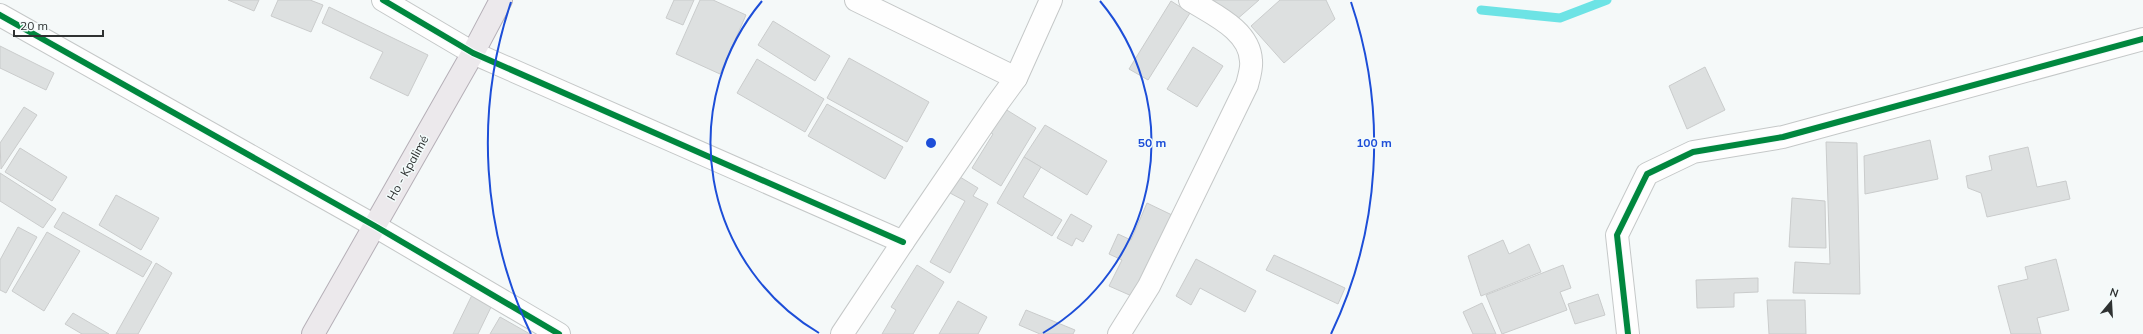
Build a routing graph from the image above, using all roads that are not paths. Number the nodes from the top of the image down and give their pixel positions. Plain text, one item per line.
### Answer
1 (383, 0) edge
2 (500, 0) edge
3 (856, 0) edge
4 (1051, 0) edge
5 (1190, 0) edge
6 (0, 15) edge
7 (2143, 39) edge
8 (473, 53) junction
9 (1016, 78) junction
10 (375, 226) junction
11 (903, 242) junction
12 (313, 334) edge
13 (559, 334) edge
14 (842, 334) edge
15 (1119, 334) edge
16 (1628, 334) edge

1 - 8 street
2 - 8 main road, Ho - Kpalimé
3 - 9 street
4 - 9 street
5 - 15 street
6 - 10 street
7 - 16 street
8 - 10 main road, Ho - Kpalimé
8 - 11 street
9 - 11 street
10 - 12 main road, Ho - Kpalimé
10 - 13 street
11 - 14 street

